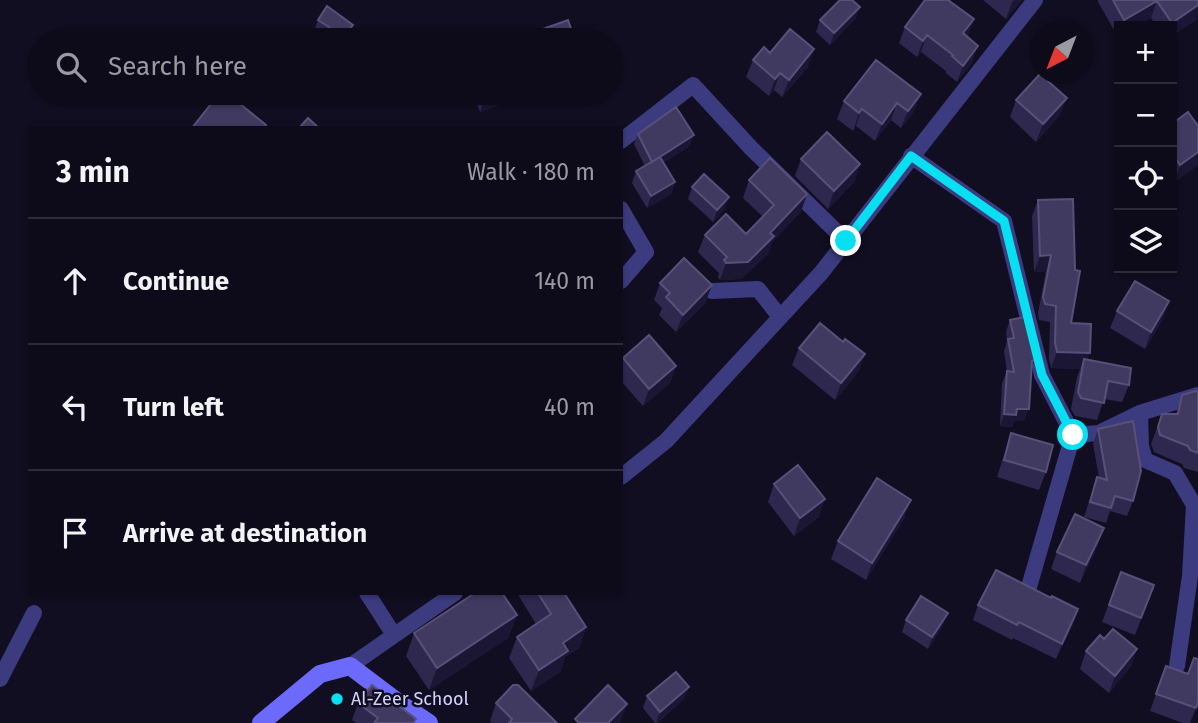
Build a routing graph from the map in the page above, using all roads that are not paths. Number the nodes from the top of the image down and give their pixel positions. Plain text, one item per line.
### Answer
1 (1035, 0) edge
2 (623, 139) edge
3 (911, 156) junction
4 (623, 212) edge
5 (846, 241) junction
6 (623, 279) edge
7 (712, 291) edge
8 (780, 317) junction
9 (1198, 395) edge
10 (1140, 414) junction
11 (1073, 435) junction
12 (623, 475) edge
13 (1029, 587) edge
14 (368, 595) edge
15 (452, 595) edge
16 (34, 613) dead end
17 (394, 635) junction
18 (350, 666) junction
19 (1177, 666) dead end
20 (0, 679) edge
21 (261, 723) edge
22 (429, 723) edge

1 - 3 street
2 - 5 street
3 - 5 street
3 - 11 street
4 - 6 street
5 - 8 street
7 - 8 street
8 - 12 street
9 - 10 street
10 - 11 street
10 - 19 street
11 - 13 street
14 - 17 street
15 - 17 street
16 - 20 street
17 - 18 street
18 - 21 street
18 - 22 street

